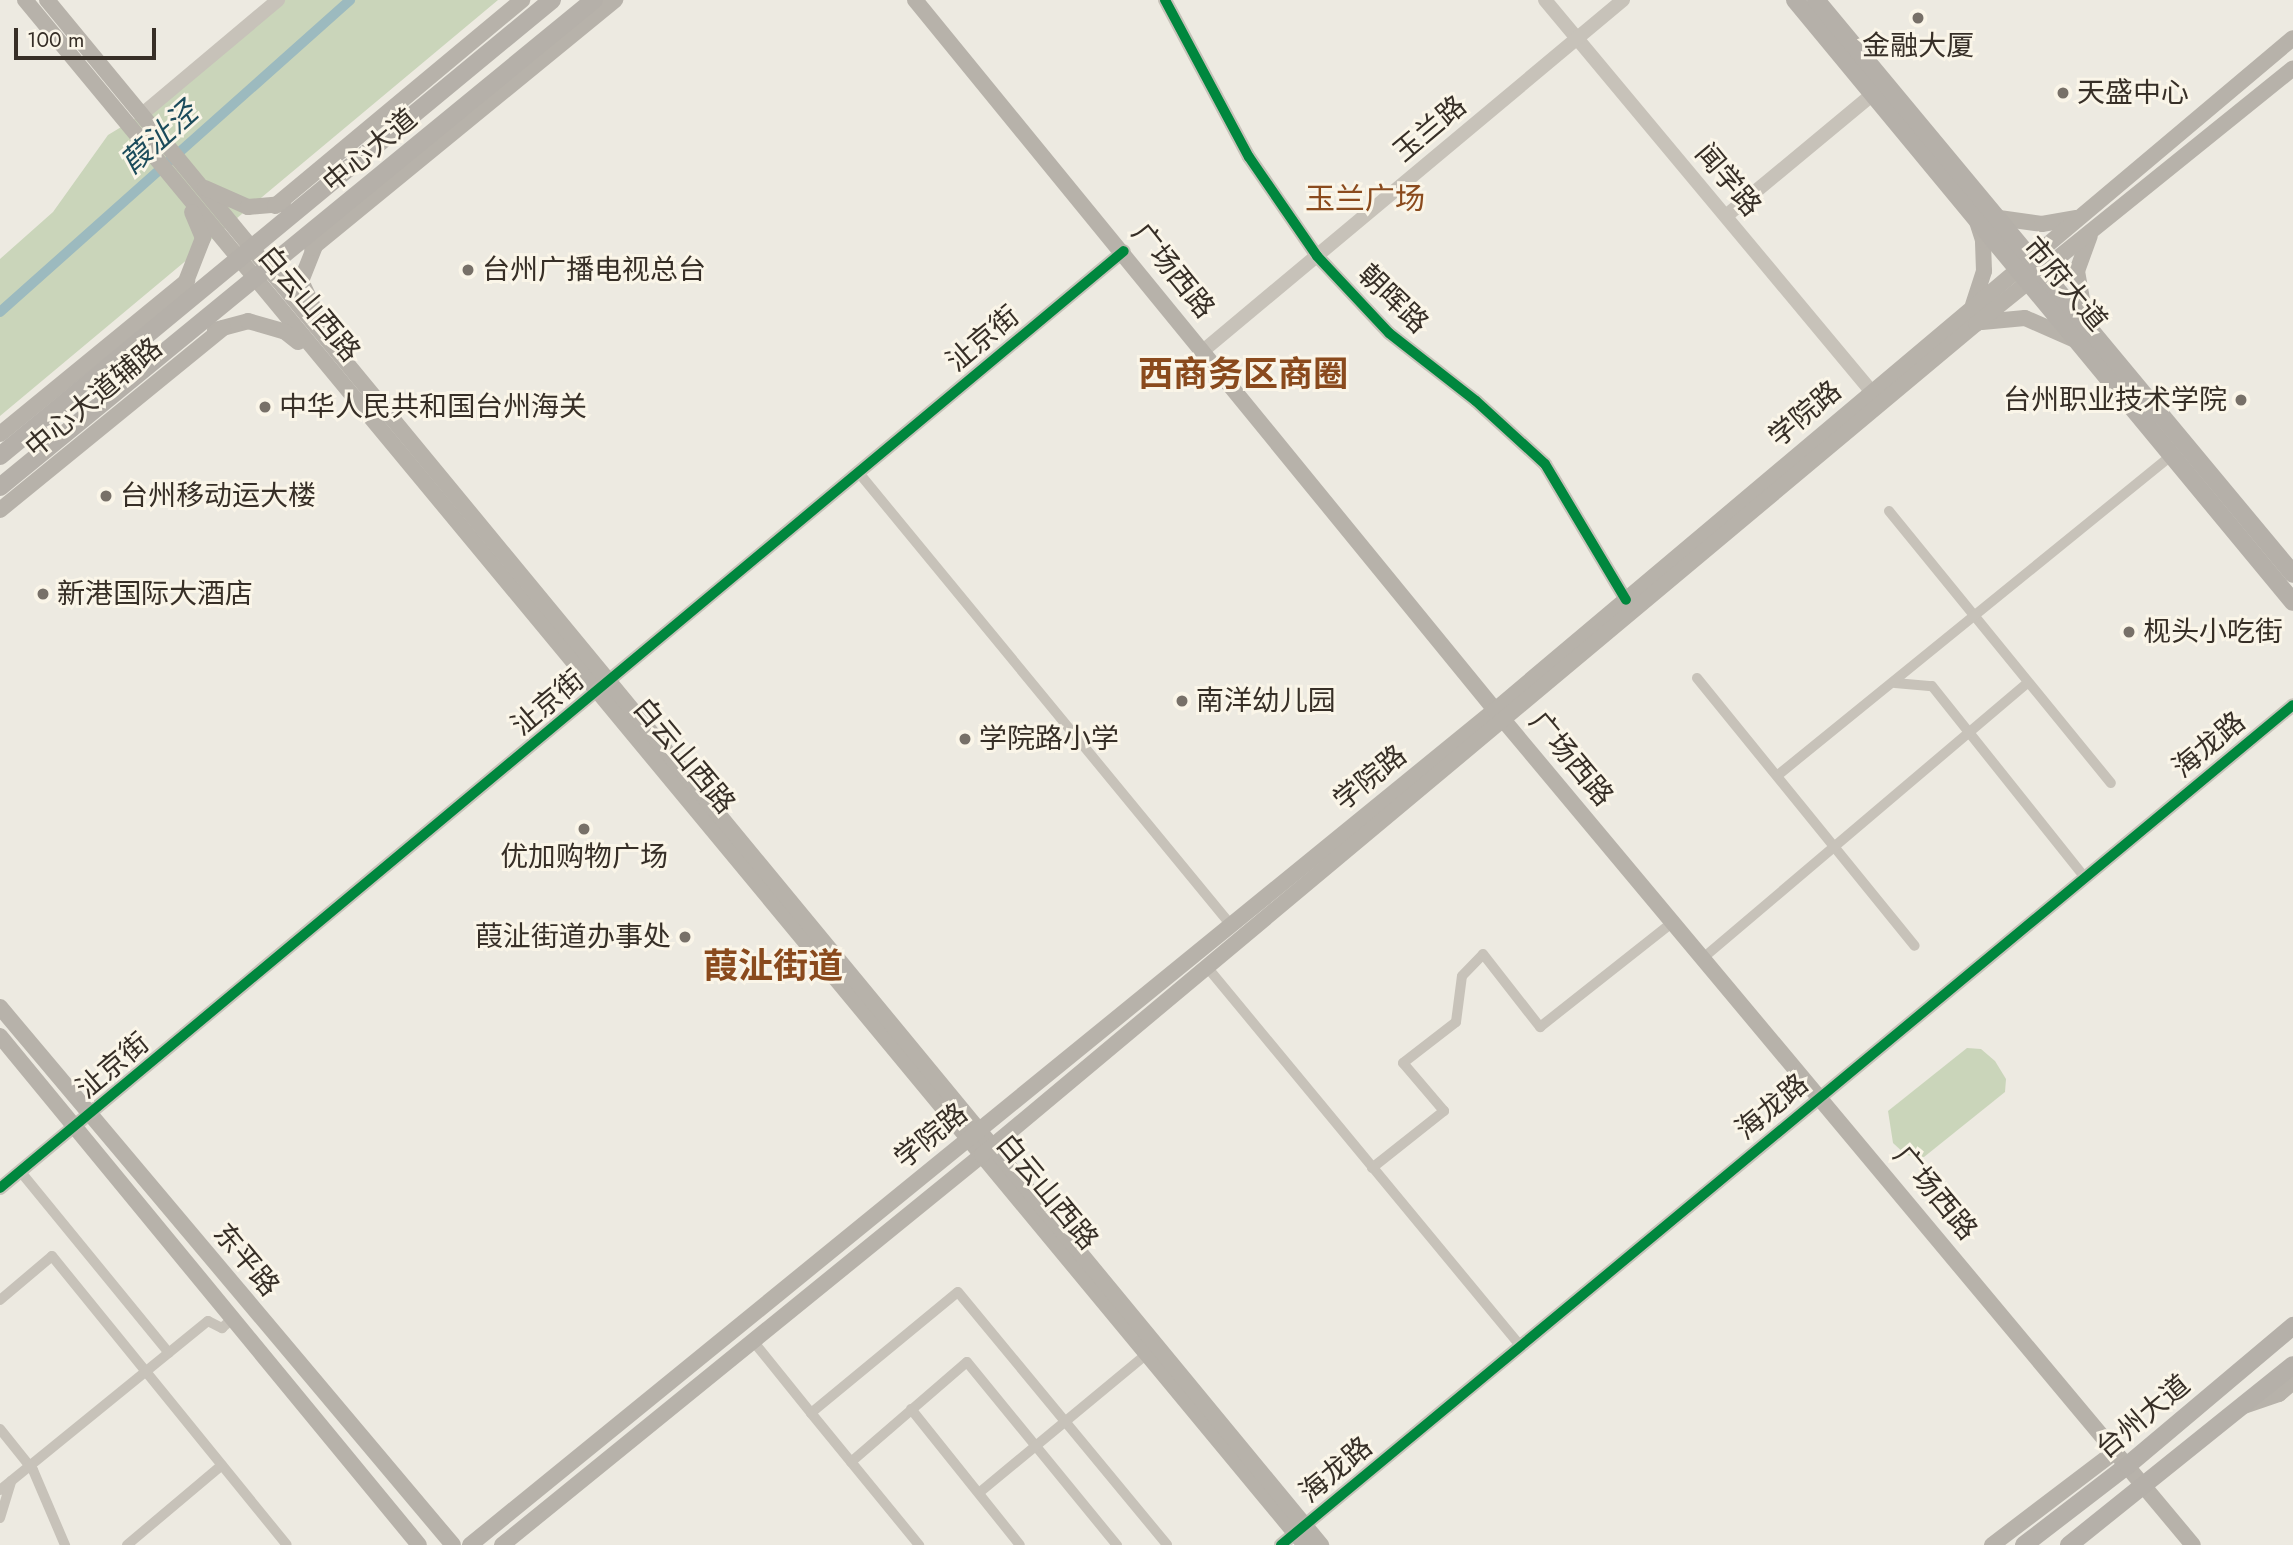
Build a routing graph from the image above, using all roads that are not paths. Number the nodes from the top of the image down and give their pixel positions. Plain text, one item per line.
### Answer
1 (25, 0) edge
2 (47, 0) edge
3 (278, 0) edge
4 (522, 0) edge
5 (552, 0) edge
6 (594, 0) edge
7 (615, 0) edge
8 (915, 0) edge
9 (1165, 0) edge
10 (1545, 0) edge
11 (1623, 0) edge
12 (1795, 0) edge
13 (1816, 0) edge
14 (1577, 38) junction
15 (2293, 38) edge
16 (2293, 68) edge
17 (1873, 94) junction
18 (141, 115) junction
19 (193, 178) junction
20 (181, 191) junction
21 (312, 198) junction
22 (275, 206) junction
23 (334, 215) junction
24 (1726, 216) junction
25 (2078, 217) junction
26 (1976, 218) junction
27 (1999, 218) junction
28 (2101, 224) junction
29 (312, 248) junction
30 (1124, 251) junction
31 (244, 254) junction
32 (1317, 256) junction
33 (2024, 262) junction
34 (261, 275) junction
35 (2036, 277) junction
36 (187, 281) junction
37 (1972, 307) junction
38 (170, 314) junction
39 (2086, 323) junction
40 (1976, 324) junction
41 (223, 328) junction
42 (179, 342) junction
43 (2080, 343) junction
44 (1204, 350) junction
45 (337, 353) junction
46 (318, 357) junction
47 (1872, 392) junction
48 (0, 434) edge
49 (2172, 455) junction
50 (0, 456) edge
51 (859, 473) junction
52 (0, 487) edge
53 (0, 510) edge
54 (1889, 511) dead end
55 (2293, 574) edge
56 (1626, 600) junction
57 (2293, 602) edge
58 (1975, 617) junction
59 (1697, 678) dead end
60 (611, 681) junction
61 (2028, 682) junction
62 (1895, 683) junction
63 (597, 692) junction
64 (2293, 705) edge
65 (1500, 715) junction
66 (1972, 732) junction
67 (1778, 775) junction
68 (2111, 783) dead end
69 (1835, 848) junction
70 (2085, 878) junction
71 (1673, 922) junction
72 (1231, 925) junction
73 (1915, 946) dead end
74 (1703, 958) junction
75 (1207, 967) junction
76 (0, 1007) edge
77 (0, 1036) edge
78 (1819, 1097) junction
79 (90, 1115) junction
80 (76, 1127) junction
81 (974, 1135) junction
82 (987, 1150) junction
83 (1372, 1168) junction
84 (20, 1171) junction
85 (0, 1188) edge
86 (0, 1300) edge
87 (232, 1319) junction
88 (2293, 1326) edge
89 (752, 1341) junction
90 (1520, 1346) junction
91 (169, 1353) junction
92 (1147, 1354) junction
93 (2293, 1365) edge
94 (146, 1371) junction
95 (2293, 1382) edge
96 (2242, 1407) junction
97 (911, 1409) junction
98 (811, 1413) junction
99 (1064, 1422) junction
100 (0, 1429) edge
101 (1035, 1446) junction
102 (2116, 1451) junction
103 (851, 1462) junction
104 (222, 1465) junction
105 (2128, 1465) junction
106 (30, 1466) junction
107 (11, 1481) junction
108 (2146, 1487) junction
109 (0, 1490) edge
110 (980, 1492) junction
111 (0, 1518) edge
112 (1302, 1534) edge
113 (2030, 1540) edge
114 (65, 1545) edge
115 (127, 1545) edge
116 (287, 1545) edge
117 (419, 1545) edge
118 (453, 1545) edge
119 (470, 1545) edge
120 (502, 1545) edge
121 (918, 1545) edge
122 (1020, 1545) edge
123 (1117, 1545) edge
124 (1167, 1545) edge
125 (1281, 1545) edge
126 (1321, 1545) edge
127 (1995, 1545) edge
128 (2070, 1545) edge
129 (2193, 1545) edge

1 - 20 main road, 白云山西路
2 - 18 main road, 白云山西路
3 - 18 street
4 - 22 main road
5 - 21 main road, 中心大道
6 - 23 main road, 中心大道
7 - 29 main road
8 - 30 main road, 广场西路
9 - 32 street, 朝晖路
10 - 14 street, 闻学路
11 - 14 street, 玉兰路
12 - 17 main road, 市府大道
13 - 27 main road, 市府大道
14 - 24 street, 闻学路
14 - 32 street, 玉兰路
15 - 25 main road, 学院路
16 - 28 main road, 学院路
17 - 24 street
17 - 26 main road, 市府大道
18 - 19 main road, 白云山西路
19 - 22 main road, 中心大道
19 - 31 main road, 白云山西路
20 - 31 main road, 白云山西路
20 - 36 main road, 中心大道
21 - 22 main road, 中心大道
21 - 31 main road, 中心大道
23 - 29 main road, 白云山西路
23 - 34 main road, 中心大道
24 - 47 street, 闻学路
25 - 27 main road
25 - 33 main road, 学院路
26 - 33 main road, 市府大道
26 - 37 main road
27 - 33 main road, 市府大道
28 - 35 main road, 学院路
28 - 39 main road
29 - 45 main road, 白云山西路
30 - 44 main road, 广场西路
30 - 51 street, 沚京街
31 - 34 main road, 白云山西路
31 - 38 main road, 中心大道
32 - 44 street, 玉兰路
32 - 56 street, 朝晖路
33 - 35 main road, 市府大道
33 - 37 main road, 学院路
34 - 42 main road, 中心大道
34 - 45 main road, 白云山西路
34 - 46 main road, 白云山西路
35 - 39 main road, 市府大道
35 - 40 main road, 学院路
35 - 43 main road, 市府大道
36 - 38 main road, 中心大道
36 - 48 main road, 中心大道辅路
37 - 47 main road, 学院路
38 - 50 main road, 中心大道
39 - 55 main road, 市府大道
40 - 43 main road
40 - 65 main road, 学院路
41 - 42 main road, 中心大道
41 - 46 main road, 中心大道
41 - 53 main road, 中心大道辅路
42 - 52 main road, 中心大道
43 - 49 main road, 市府大道
44 - 65 main road, 广场西路
45 - 60 main road, 白云山西路
46 - 63 main road, 白云山西路
47 - 56 main road, 学院路
49 - 57 main road, 市府大道
49 - 58 street
51 - 60 street, 沚京街
51 - 72 street
54 - 58 street
56 - 65 main road, 学院路
58 - 61 street
58 - 62 street
59 - 67 street
60 - 63 street, 沚京街
60 - 81 main road, 白云山西路
61 - 66 street
61 - 68 street
62 - 66 street
62 - 67 street
63 - 79 street, 沚京街
63 - 81 main road, 白云山西路
64 - 70 street, 海龙路
65 - 71 main road, 广场西路
65 - 72 main road, 学院路
65 - 75 main road, 学院路
66 - 69 street
66 - 70 street
67 - 69 street
69 - 73 street
69 - 74 street
70 - 78 street, 海龙路
71 - 74 main road, 广场西路
71 - 83 street
72 - 81 main road, 学院路
74 - 78 main road, 广场西路
75 - 82 main road, 学院路
75 - 83 street
76 - 79 main road, 东平路
77 - 80 main road, 东平路
78 - 90 street, 海龙路
78 - 102 main road, 广场西路
79 - 80 street, 沚京街
79 - 118 main road, 东平路
80 - 84 street, 沚京街
80 - 87 main road, 东平路
81 - 82 main road, 白云山西路
81 - 119 main road, 学院路
82 - 89 main road, 学院路
82 - 92 main road, 白云山西路
82 - 112 main road, 白云山西路
83 - 90 street
84 - 85 street, 沚京街
84 - 91 street
86 - 94 street
87 - 91 street
87 - 117 main road, 东平路
88 - 105 main road, 台州大道
89 - 98 street
89 - 120 main road, 学院路
90 - 112 street, 海龙路
91 - 94 street
92 - 99 street
92 - 112 main road, 白云山西路
93 - 96 main road, 台州大道
94 - 104 street
94 - 106 street
95 - 96 main road
96 - 108 main road, 台州大道
97 - 101 street
97 - 103 street
97 - 110 street
98 - 99 street
98 - 103 street
99 - 101 street
99 - 124 street
100 - 106 street
101 - 110 street
101 - 123 street
102 - 105 main road, 广场西路
102 - 127 main road
103 - 121 street
104 - 115 street
104 - 116 street
105 - 108 main road, 广场西路
105 - 113 main road, 台州大道
106 - 107 street
106 - 114 street
107 - 109 street
107 - 111 street
108 - 128 main road, 台州大道
108 - 129 main road, 广场西路
110 - 122 street
112 - 125 street, 海龙路
112 - 126 main road, 白云山西路
113 - 127 main road

